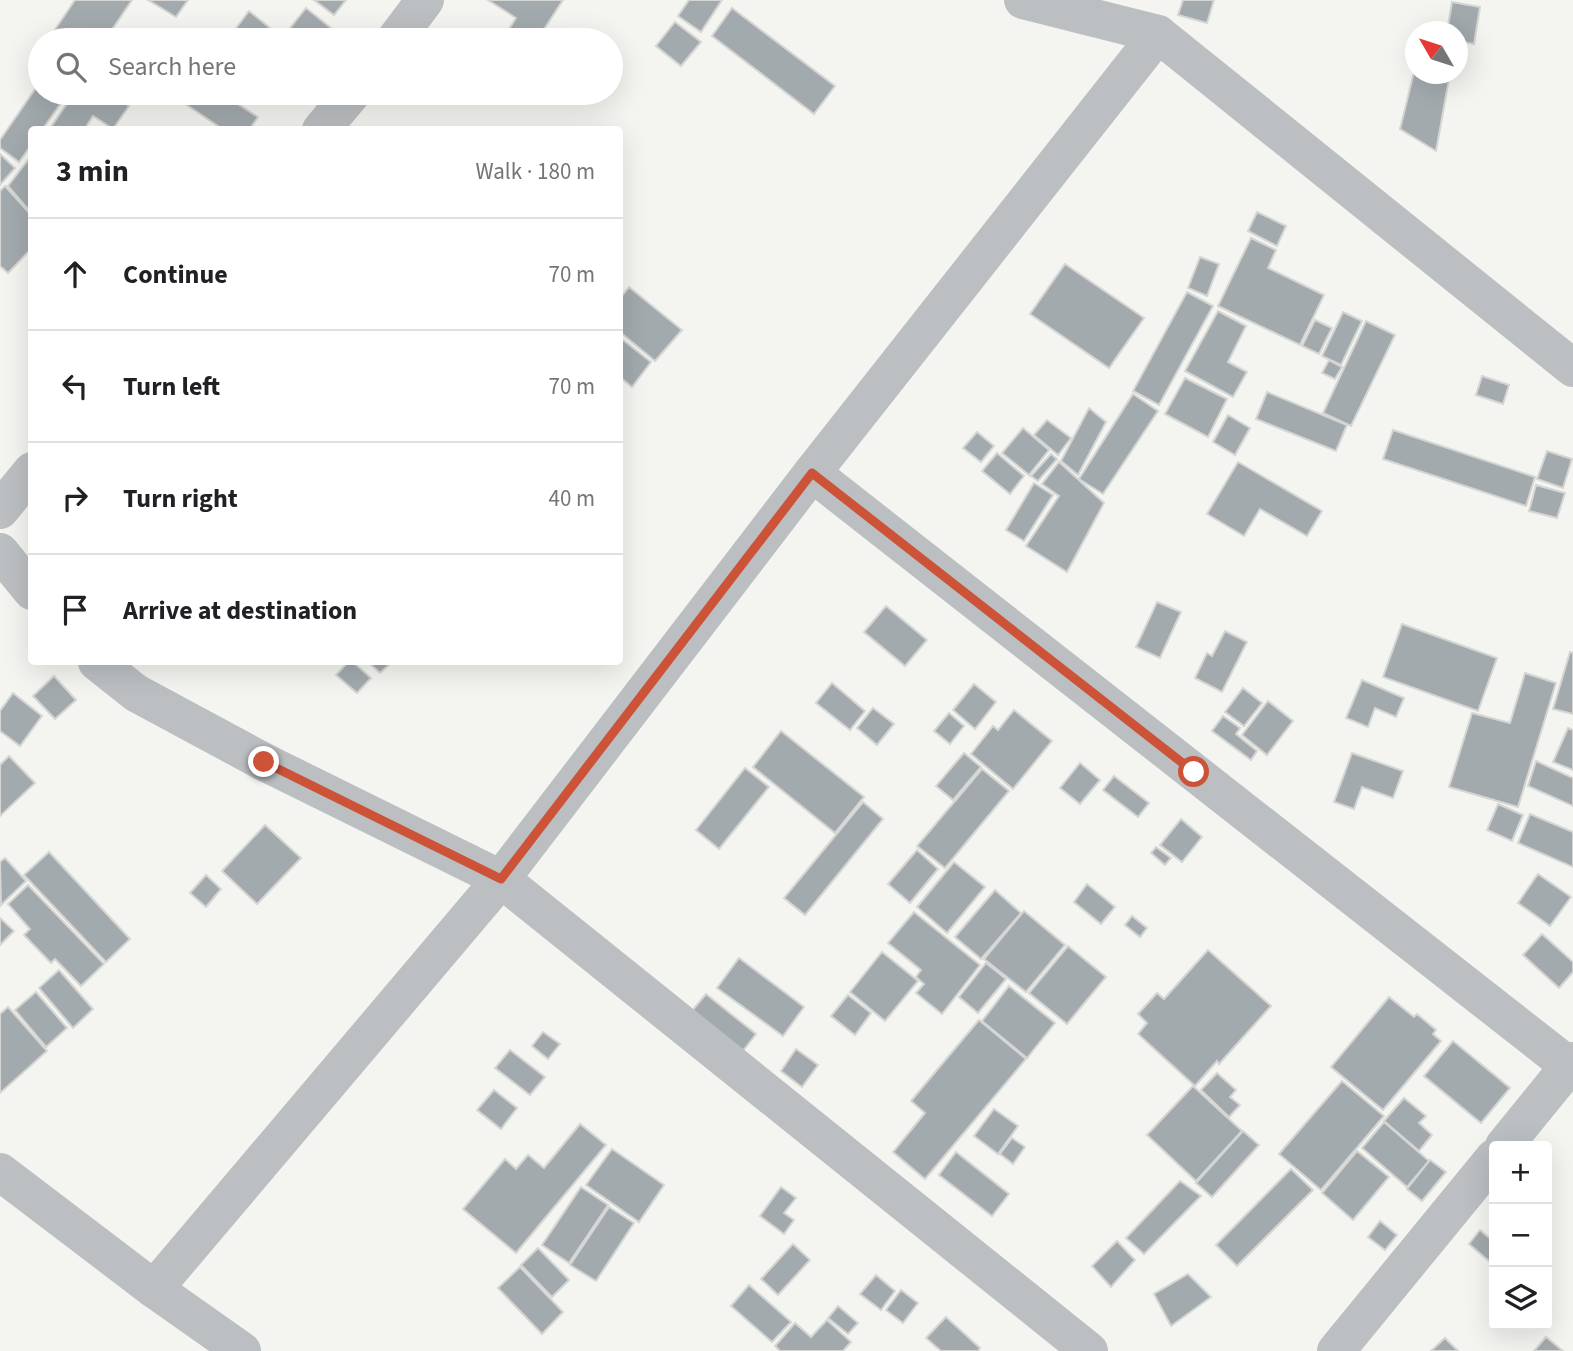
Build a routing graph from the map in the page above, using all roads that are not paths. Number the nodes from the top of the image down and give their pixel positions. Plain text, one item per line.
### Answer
1 (425, 0) edge
2 (1023, 0) edge
3 (404, 28) edge
4 (1158, 34) junction
5 (342, 105) edge
6 (324, 126) edge
7 (1573, 368) edge
8 (812, 473) junction
9 (28, 476) edge
10 (0, 510) edge
11 (0, 552) edge
12 (28, 586) edge
13 (101, 665) edge
14 (501, 879) junction
15 (1572, 1065) edge
16 (1508, 1141) edge
17 (1489, 1164) edge
18 (0, 1172) edge
19 (154, 1289) junction
20 (242, 1351) edge
21 (1089, 1351) edge
22 (1336, 1351) edge

1 - 3 street
2 - 4 street
4 - 7 street
4 - 8 street
5 - 6 street
8 - 14 street
8 - 15 street
9 - 10 street
11 - 12 street
13 - 14 street
14 - 19 street
14 - 21 street
15 - 16 street
17 - 22 street
18 - 19 street
19 - 20 street

